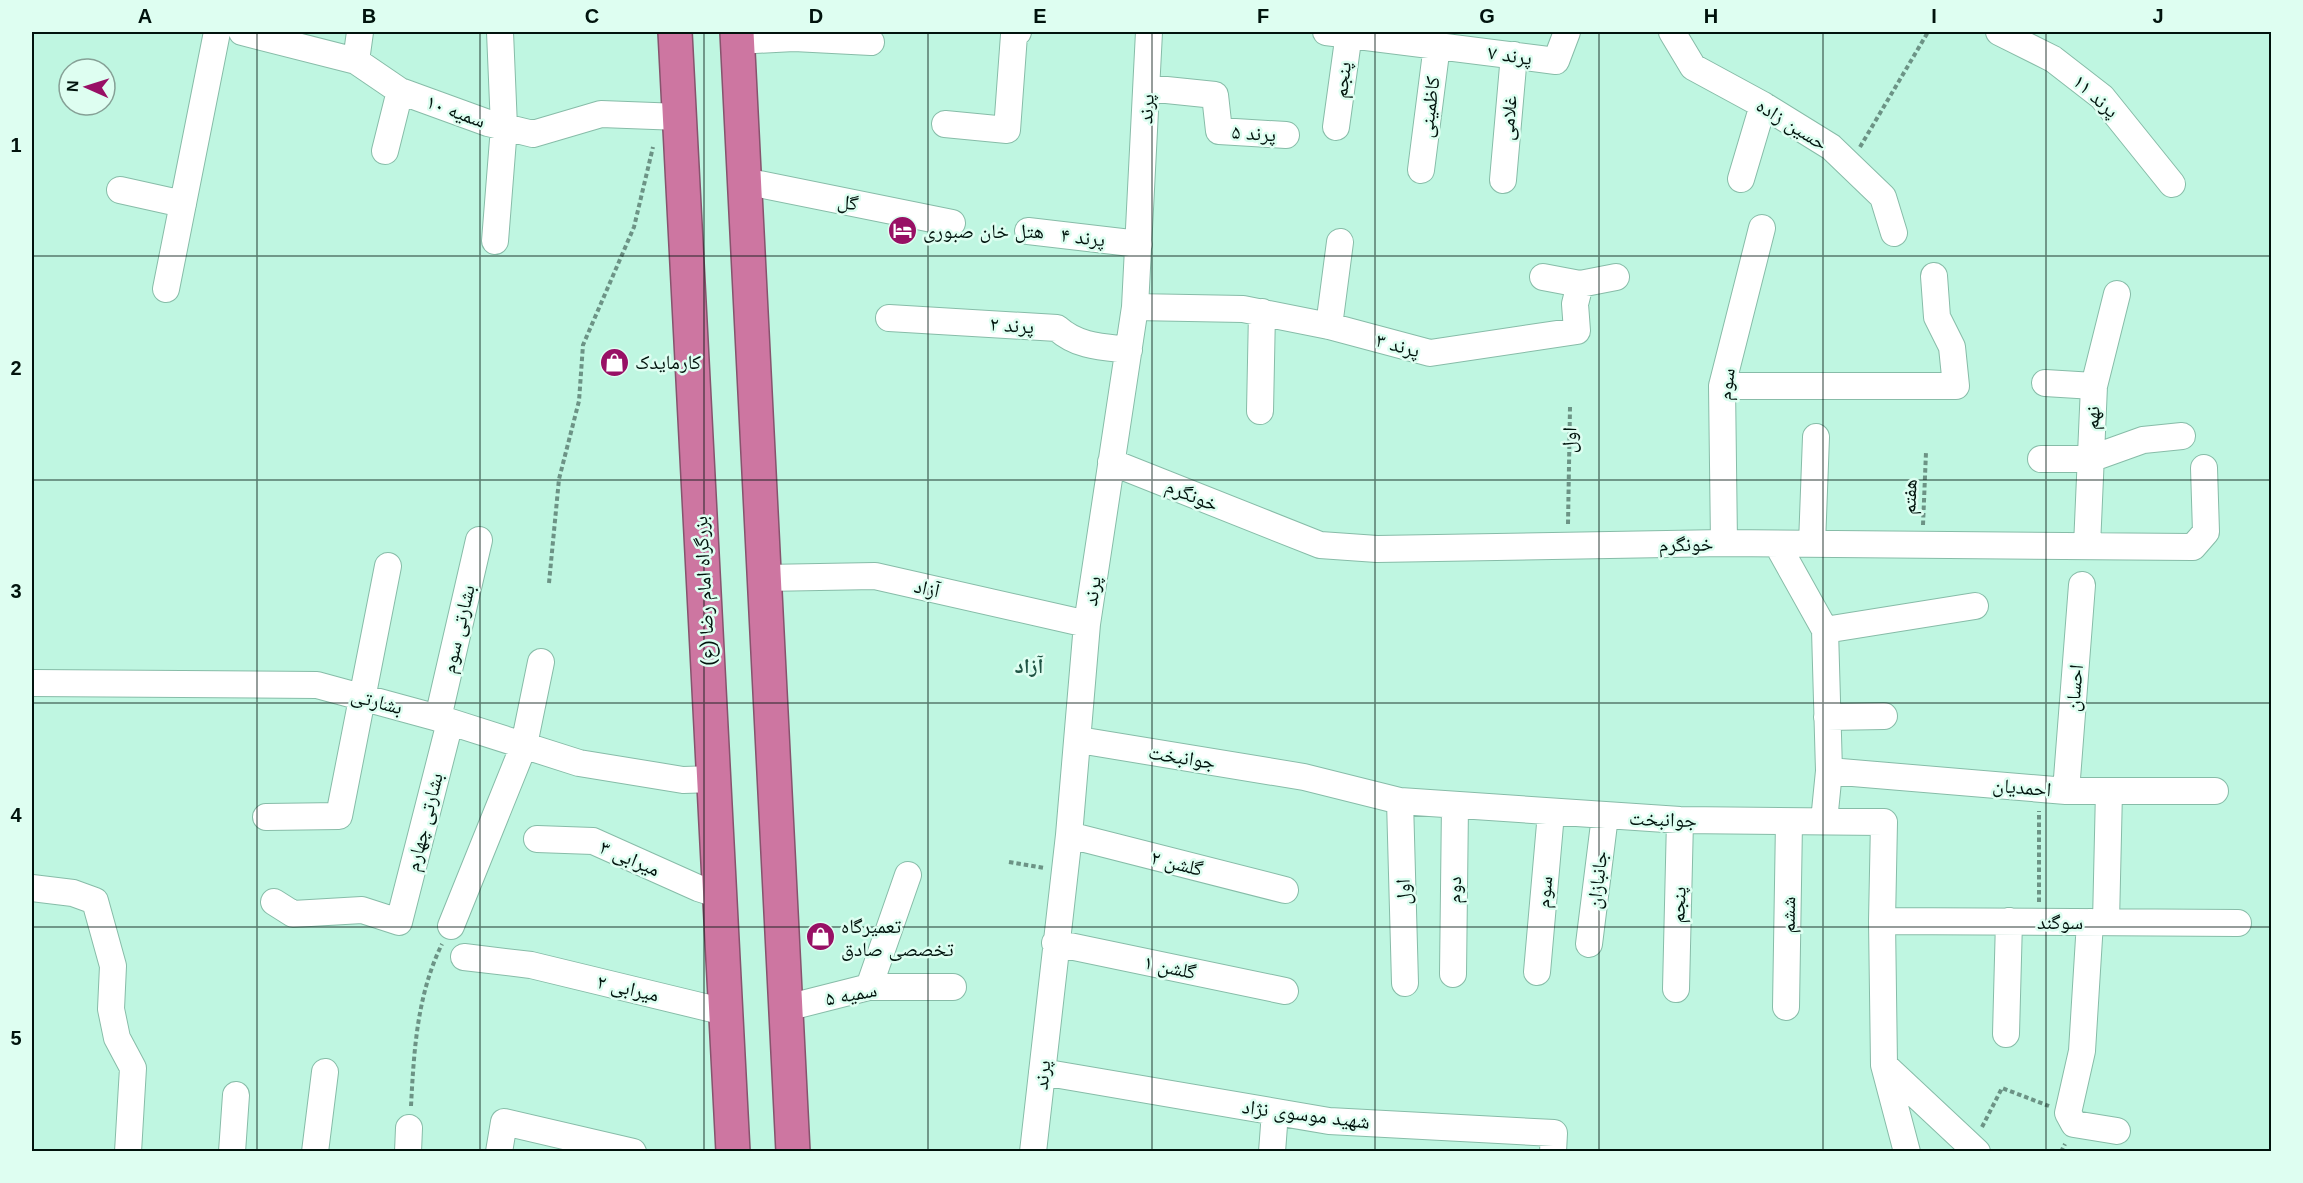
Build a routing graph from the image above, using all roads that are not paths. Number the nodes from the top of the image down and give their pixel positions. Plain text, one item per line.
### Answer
1 (217, 32) edge
2 (242, 32) edge
3 (360, 32) edge
4 (500, 32) edge
5 (675, 32) edge
6 (1018, 32) edge
7 (1149, 32) edge
8 (1337, 32) edge
9 (1567, 32) edge
10 (1672, 32) edge
11 (1999, 32) edge
12 (737, 36) edge
13 (871, 42) dead end
14 (1437, 45) junction
15 (1514, 55) junction
16 (356, 61) junction
17 (1147, 88) junction
18 (400, 91) junction
19 (1763, 105) junction
20 (671, 117) junction
21 (945, 124) dead end
22 (504, 127) junction
23 (1336, 127) dead end
24 (1286, 135) dead end
25 (385, 151) dead end
26 (1421, 170) dead end
27 (1742, 179) dead end
28 (1503, 180) dead end
29 (744, 181) junction
30 (2172, 184) dead end
31 (120, 190) dead end
32 (183, 204) junction
33 (952, 223) dead end
34 (1762, 228) dead end
35 (1028, 231) dead end
36 (1894, 233) dead end
37 (495, 241) dead end
38 (1340, 242) dead end
39 (1138, 244) junction
40 (1934, 276) dead end
41 (1543, 277) dead end
42 (1616, 277) dead end
43 (1580, 284) junction
44 (166, 289) dead end
45 (2117, 294) dead end
46 (1135, 307) junction
47 (1262, 312) junction
48 (889, 318) dead end
49 (1329, 326) junction
50 (1129, 350) junction
51 (2045, 383) dead end
52 (1722, 386) junction
53 (2094, 386) junction
54 (1260, 411) dead end
55 (2182, 436) dead end
56 (1816, 437) dead end
57 (2041, 459) dead end
58 (2090, 459) junction
59 (1110, 462) junction
60 (2204, 468) dead end
61 (479, 540) dead end
62 (1724, 543) junction
63 (1777, 544) junction
64 (1812, 544) junction
65 (2087, 546) junction
66 (388, 566) dead end
67 (764, 578) junction
68 (2082, 585) dead end
69 (1975, 606) dead end
70 (1087, 624) junction
71 (1825, 630) junction
72 (542, 662) dead end
73 (32, 683) edge
74 (362, 696) junction
75 (1884, 716) dead end
76 (1827, 717) junction
77 (444, 720) junction
78 (1079, 740) junction
79 (524, 745) junction
80 (1829, 771) junction
81 (714, 778) junction
82 (2066, 791) junction
83 (2109, 791) junction
84 (2216, 791) dead end
85 (1400, 801) junction
86 (1455, 805) junction
87 (1551, 813) junction
88 (1605, 816) junction
89 (266, 817) dead end
90 (1680, 820) junction
91 (1824, 821) junction
92 (1789, 822) junction
93 (1069, 835) junction
94 (537, 838) dead end
95 (908, 875) dead end
96 (32, 888) edge
97 (1285, 890) dead end
98 (720, 895) junction
99 (274, 902) dead end
100 (1882, 921) junction
101 (2009, 921) junction
102 (2098, 922) junction
103 (2238, 923) dead end
104 (450, 926) road end
105 (1055, 944) junction
106 (1589, 944) dead end
107 (464, 957) dead end
108 (1537, 972) dead end
109 (1453, 974) dead end
110 (1405, 983) dead end
111 (869, 987) junction
112 (953, 987) dead end
113 (1676, 989) dead end
114 (1285, 991) dead end
115 (1786, 1007) dead end
116 (786, 1008) junction
117 (725, 1012) junction
118 (2006, 1034) dead end
119 (1884, 1065) junction
120 (325, 1072) dead end
121 (1042, 1072) junction
122 (236, 1095) dead end
123 (1275, 1112) junction
124 (2117, 1131) dead end
125 (574, 1145) edge
126 (1975, 1149) edge
127 (128, 1152) edge
128 (232, 1152) edge
129 (315, 1152) edge
130 (499, 1152) edge
131 (633, 1152) edge
132 (733, 1152) edge
133 (793, 1152) edge
134 (1033, 1152) edge
135 (1272, 1152) edge
136 (1553, 1152) edge
137 (1907, 1152) edge

1 - 32 street
2 - 16 street, سمیه ۱۰
3 - 16 street
4 - 22 street
5 - 20 highway, بزرگراه امام رضا (ع)
6 - 21 street
7 - 17 street, پرند
8 - 14 street, پرند ۷
8 - 23 street, پنجم
9 - 15 street, پرند ۷
10 - 19 street, حسین زاده
11 - 30 street, پرند ۱۱
12 - 13 street
12 - 29 highway
14 - 15 street, پرند ۷
14 - 26 street, کاظمینی
15 - 28 street, غلامی
16 - 18 street, سمیه ۱۰
17 - 24 street, پرند ۵
17 - 39 street, پرند
18 - 22 street, سمیه ۱۰
18 - 25 street
19 - 27 street
19 - 36 street, حسین زاده
20 - 22 street, سمیه ۱۰
20 - 81 highway, بزرگراه امام رضا (ع)
22 - 37 street
29 - 33 street, گل
29 - 67 highway
31 - 32 street
32 - 44 street
34 - 52 street, سوم
35 - 39 street, پرند ۴
38 - 49 street
39 - 46 street, پرند
40 - 52 street
41 - 43 street
42 - 43 street
43 - 49 street, پرند ۳
45 - 53 street, نهم
46 - 47 street, پرند ۳
46 - 50 street, پرند
47 - 49 street, پرند ۳
47 - 54 street
48 - 50 street, پرند ۲
50 - 59 street, پرند
51 - 53 street
52 - 62 street, سوم
53 - 58 street, نهم
55 - 58 street
56 - 64 street
57 - 58 street
58 - 65 street, نهم
59 - 62 street, خونگرم
59 - 70 street, پرند
60 - 65 street, خونگرم
61 - 77 street, بشارتی سوم
62 - 63 street, خونگرم
63 - 64 street, خونگرم
63 - 71 street
64 - 65 street, خونگرم
66 - 74 street
67 - 70 street, آزاد
67 - 116 highway
68 - 82 street, احسان
69 - 71 street
70 - 78 street, پرند
71 - 76 street
72 - 79 street
73 - 74 street, بشارتی
74 - 77 street, بشارتی
74 - 89 street
75 - 76 street
76 - 80 street
77 - 79 street, بشارتی
77 - 99 street, بشارتی چهارم
78 - 85 street, جوانبخت
78 - 93 street, پرند
79 - 81 street, بشارتی
79 - 104 street
80 - 82 street, احمدیان
80 - 91 street
81 - 98 highway, بزرگراه امام رضا (ع)
82 - 83 street, احمدیان
83 - 84 street, احمدیان
83 - 102 street
85 - 86 street, جوانبخت
85 - 110 street, اول
86 - 87 street, جوانبخت
86 - 109 street, دوم
87 - 88 street, جوانبخت
87 - 108 street, سوم
88 - 90 street, جوانبخت
88 - 106 street, جانبازان
90 - 92 street, جوانبخت
90 - 113 street, پنجم
91 - 92 street, جوانبخت
91 - 100 street, جوانبخت
92 - 115 street, ششم
93 - 97 street, گلشن ۲
93 - 105 street, پرند
94 - 98 street, میرابی ۳
95 - 111 street
96 - 127 street
98 - 117 highway, بزرگراه امام رضا (ع)
100 - 101 street, سوگند
100 - 119 street, جوانبخت
101 - 102 street, سوگند
101 - 118 street
102 - 103 street, سوگند
102 - 124 street
105 - 114 street, گلشن ۱
105 - 121 street, پرند
107 - 117 street, میرابی ۲
111 - 112 street, سمیه ۵
111 - 116 street, سمیه ۵
116 - 133 highway
117 - 132 highway, بزرگراه امام رضا (ع)
119 - 126 street
119 - 137 street, جوانبخت
120 - 129 street
121 - 123 street, شهید موسوی نژاد
121 - 134 street, پرند
122 - 128 street
123 - 135 street
123 - 136 street, شهید موسوی نژاد
125 - 130 street
125 - 131 street

